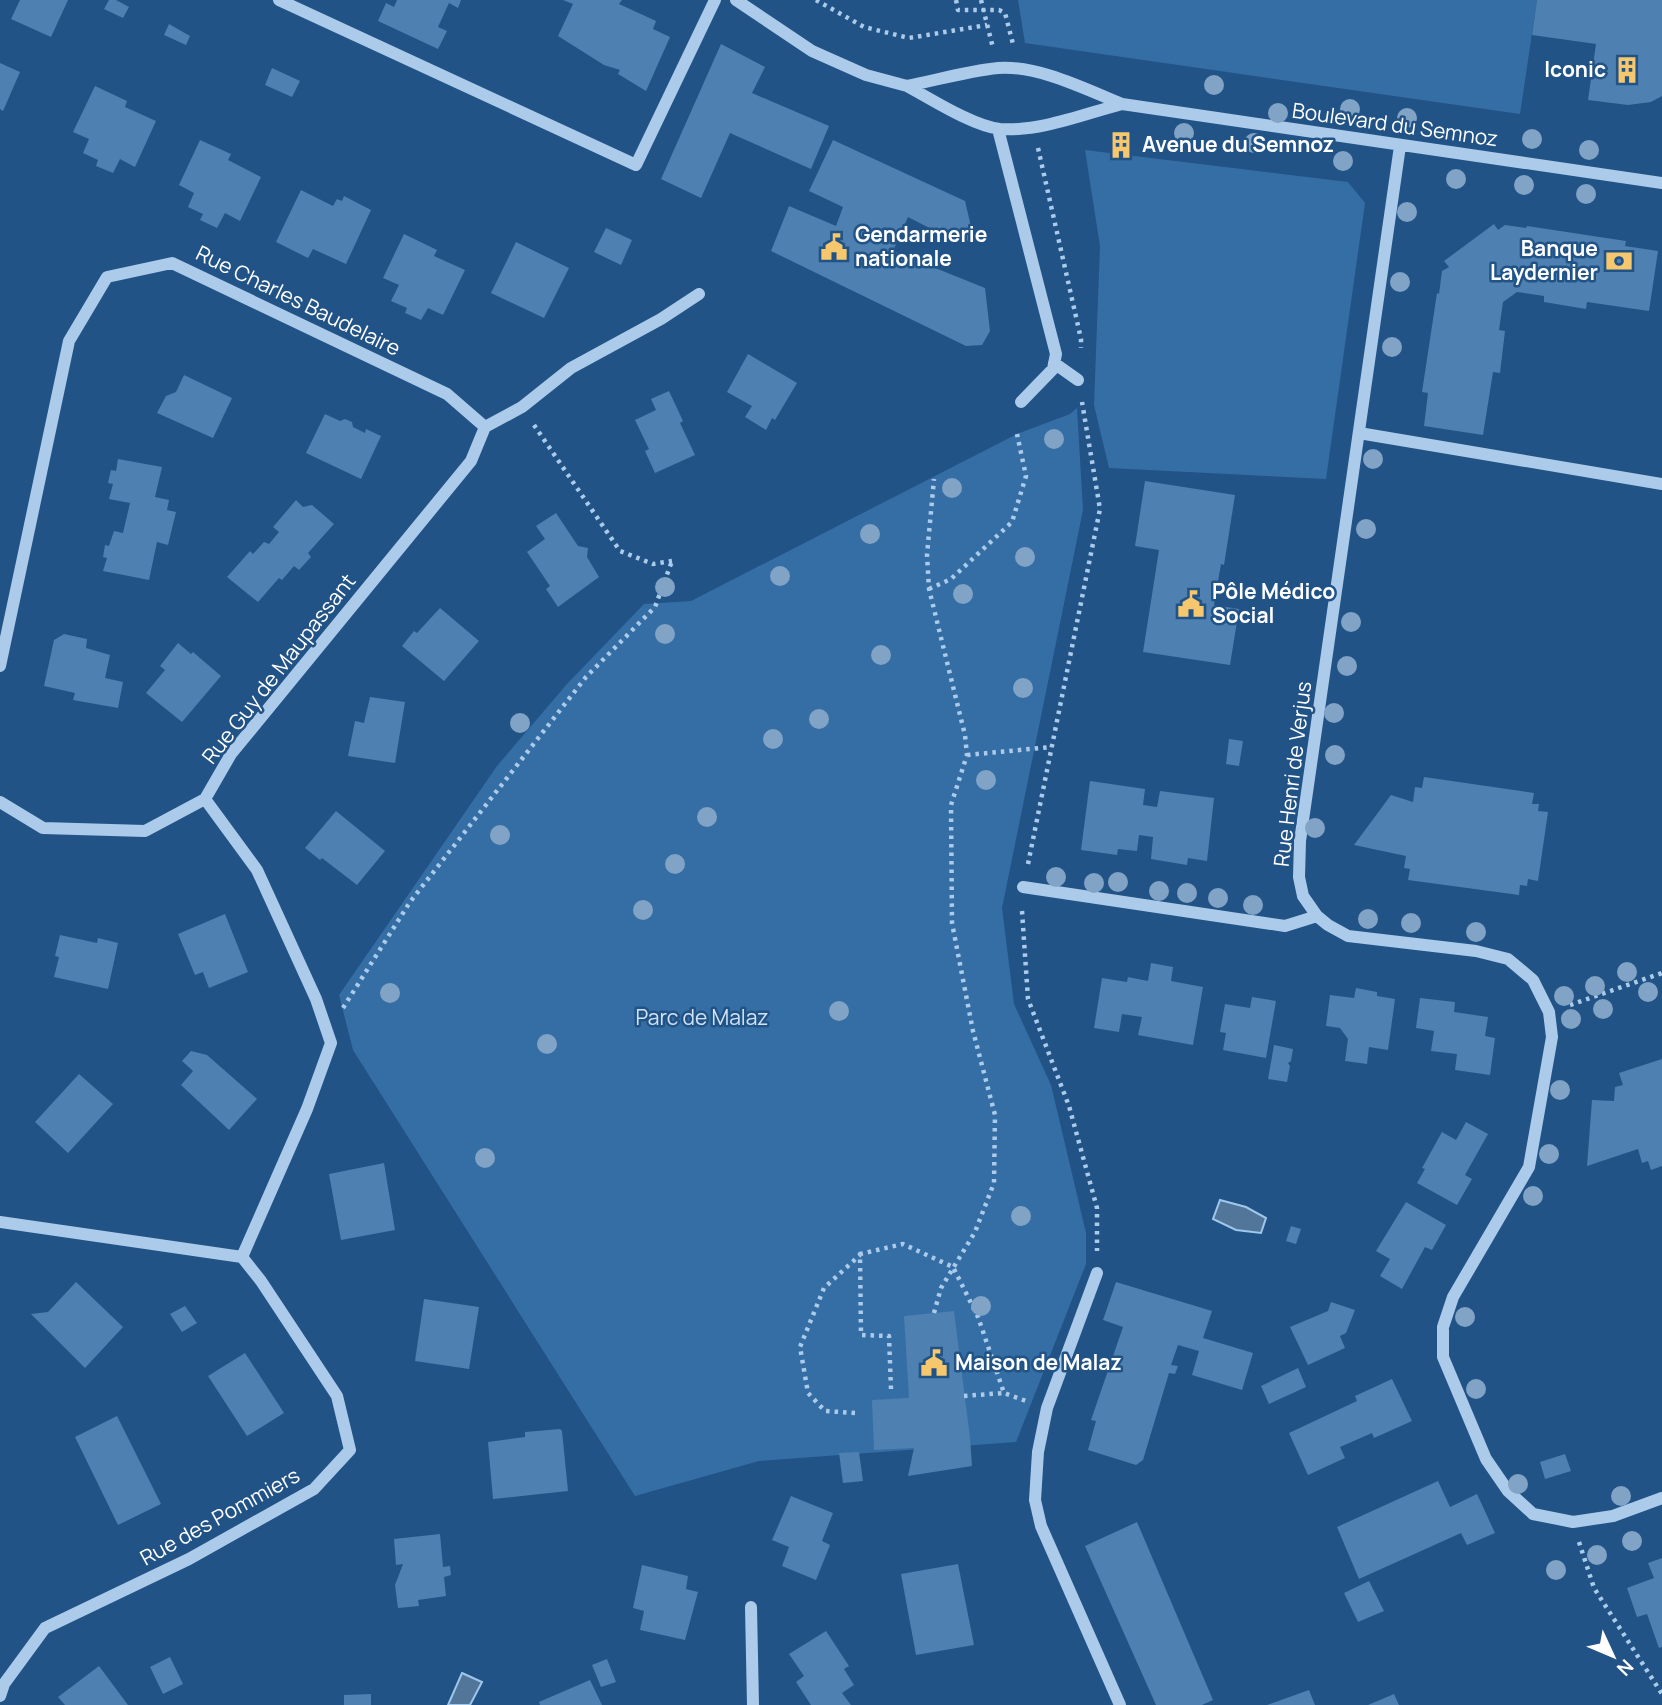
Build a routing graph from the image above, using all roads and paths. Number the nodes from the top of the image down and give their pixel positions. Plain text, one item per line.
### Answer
1 (279, 0) edge
2 (715, 0) edge
3 (736, 0) edge
4 (816, 0) edge
5 (956, 0) edge
6 (988, 25) dead end
7 (1018, 69) junction
8 (907, 86) junction
9 (1122, 104) junction
10 (1033, 127) junction
11 (999, 129) junction
12 (1400, 146) junction
13 (1662, 183) edge
14 (699, 294) dead end
15 (1054, 363) junction
16 (1078, 380) joint
17 (1021, 402) dead end
18 (522, 407) junction
19 (485, 427) junction
20 (1359, 433) junction
21 (1017, 434) dead end
22 (934, 479) dead end
23 (1662, 484) edge
24 (929, 589) junction
25 (0, 666) edge
26 (1051, 747) dead end
27 (967, 755) junction
28 (205, 799) junction
29 (0, 802) edge
30 (1023, 887) dead end
31 (1317, 916) junction
32 (1662, 973) edge
33 (1549, 1012) junction
34 (328, 1031) junction
35 (0, 1222) edge
36 (860, 1254) junction
37 (242, 1257) junction
38 (953, 1267) junction
39 (1097, 1273) dead end
40 (934, 1313) dead end
41 (891, 1389) dead end
42 (1004, 1393) junction
43 (964, 1396) dead end
44 (1047, 1408) junction
45 (855, 1413) dead end
46 (1662, 1498) edge
47 (1573, 1522) junction
48 (751, 1607) dead end
49 (1662, 1694) edge
50 (0, 1696) edge
51 (753, 1705) edge
52 (1120, 1705) edge

1 - 2 street
3 - 8 street
4 - 6 path
5 - 7 path
7 - 8 street, Boulevard du Semnoz
7 - 9 street, Boulevard du Semnoz
8 - 11 street, Boulevard du Semnoz
9 - 10 street, Boulevard du Semnoz
9 - 12 street, Boulevard du Semnoz
10 - 11 street, Boulevard du Semnoz
10 - 16 path
11 - 15 street
12 - 13 street, Boulevard du Semnoz
12 - 20 street, Rue Henri de Verjus
14 - 18 street
15 - 16 street
15 - 17 street
18 - 19 street
18 - 34 path
19 - 25 street, Rue Charles Baudelaire
19 - 28 street, Rue Guy de Maupassant
20 - 23 street
20 - 31 street, Rue Henri de Verjus
21 - 24 path
22 - 24 path
24 - 27 path
26 - 27 path
27 - 38 path
28 - 29 street
28 - 34 street
30 - 31 street
31 - 33 street, Rue Henri de Verjus
32 - 33 path
33 - 47 street, Rue Henri de Verjus
34 - 37 street
35 - 37 street
36 - 38 path
36 - 41 path
36 - 45 path
37 - 50 street, Rue des Pommiers
38 - 40 path
38 - 42 path
39 - 44 street
42 - 43 path
42 - 44 path
44 - 52 street
46 - 47 street, Rue Henri de Verjus
47 - 49 path
48 - 51 street

